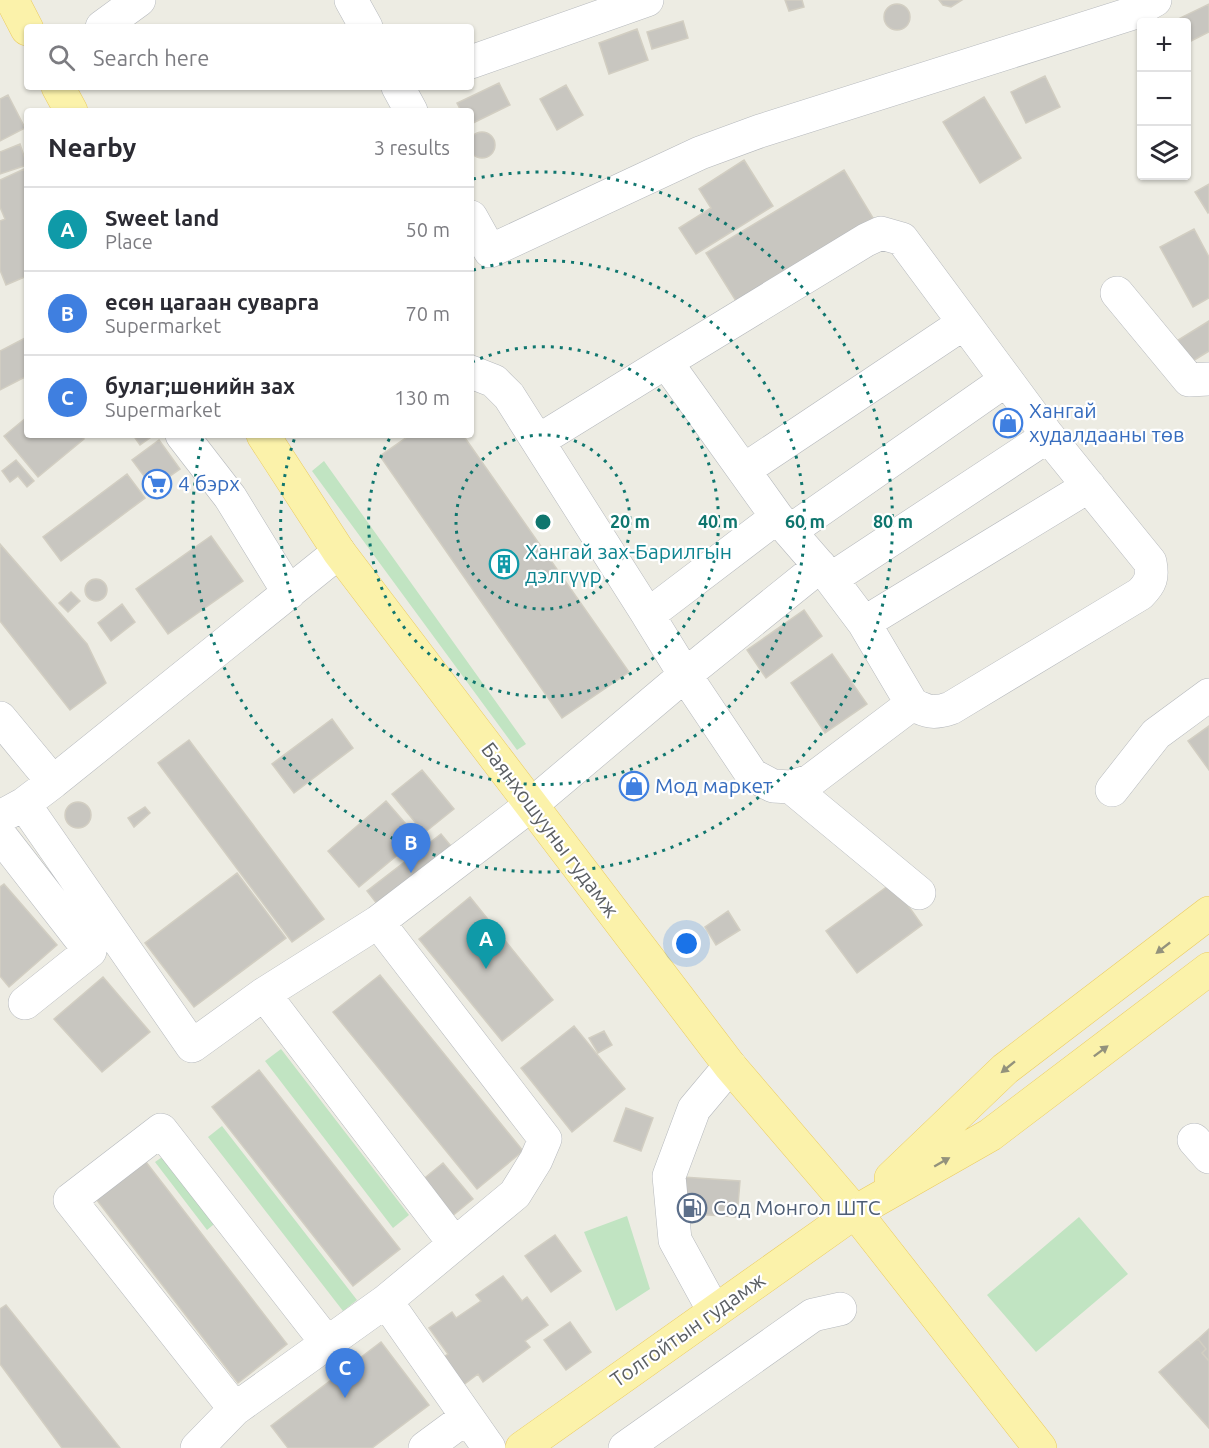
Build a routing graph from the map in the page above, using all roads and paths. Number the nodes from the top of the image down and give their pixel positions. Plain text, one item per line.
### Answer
1 (12, 0) edge
2 (139, 0) edge
3 (351, 0) edge
4 (647, 0) edge
5 (1155, 0) edge
6 (24, 24) edge
7 (106, 24) edge
8 (364, 24) edge
9 (474, 61) edge
10 (60, 90) edge
11 (400, 90) edge
12 (69, 108) edge
13 (410, 108) edge
14 (474, 222) edge
15 (1117, 293) dead end
16 (964, 323) junction
17 (666, 362) junction
18 (474, 373) edge
19 (1209, 379) edge
20 (1006, 380) junction
21 (1048, 436) junction
22 (184, 438) edge
23 (264, 438) edge
24 (538, 441) junction
25 (744, 471) junction
26 (1089, 486) junction
27 (784, 524) junction
28 (339, 552) junction
29 (825, 572) junction
30 (289, 593) junction
31 (648, 615) junction
32 (864, 623) junction
33 (685, 675) junction
34 (1209, 695) edge
35 (912, 704) junction
36 (0, 718) edge
37 (52, 782) junction
38 (791, 787) junction
39 (1112, 790) dead end
40 (531, 805) junction
41 (6, 816) edge
42 (919, 893) dead end
43 (1209, 913) edge
44 (378, 922) junction
45 (1209, 969) edge
46 (264, 994) junction
47 (25, 1003) dead end
48 (729, 1066) junction
49 (855, 1212) junction
50 (454, 1243) junction
51 (386, 1301) junction
52 (840, 1310) dead end
53 (714, 1311) junction
54 (327, 1343) junction
55 (235, 1409) junction
56 (467, 1417) junction
57 (196, 1448) edge
58 (425, 1448) edge
59 (489, 1448) edge
60 (522, 1448) edge
61 (626, 1448) edge
62 (1040, 1448) edge

1 - 6 main road
2 - 7 street
3 - 8 street
4 - 9 street
5 - 14 street
10 - 12 main road
11 - 13 street
15 - 19 street
16 - 17 street
16 - 20 street
16 - 25 street
17 - 24 street
17 - 25 street
18 - 24 street
20 - 21 street
20 - 27 street
21 - 26 street
21 - 29 street
22 - 30 street
23 - 28 main road, Баянхошууны гудамж
24 - 31 street
25 - 27 street
26 - 32 street
26 - 35 street
27 - 29 street
27 - 31 street
28 - 30 street
28 - 40 main road, Баянхошууны гудамж
29 - 32 street
29 - 33 street
30 - 37 street
31 - 33 street
32 - 35 street
33 - 38 street
33 - 40 street
34 - 39 street
35 - 38 street
36 - 37 street
37 - 41 street
38 - 42 street
40 - 44 street
40 - 48 main road, Баянхошууны гудамж
41 - 46 street
41 - 47 street
43 -> 49 main road
44 - 46 street
44 - 50 street
49 -> 45 main road
46 - 50 street
48 - 49 main road, Баянхошууны гудамж
48 - 53 street
49 - 53 main road, Толгойтын гудамж
49 - 62 main road, Баянхошууны гудамж
50 - 51 street
51 - 54 street
51 - 56 street
52 - 61 street
53 - 60 main road, Толгойтын гудамж
54 - 55 street
54 - 55 street
55 - 57 street
56 - 58 street
56 - 59 street

